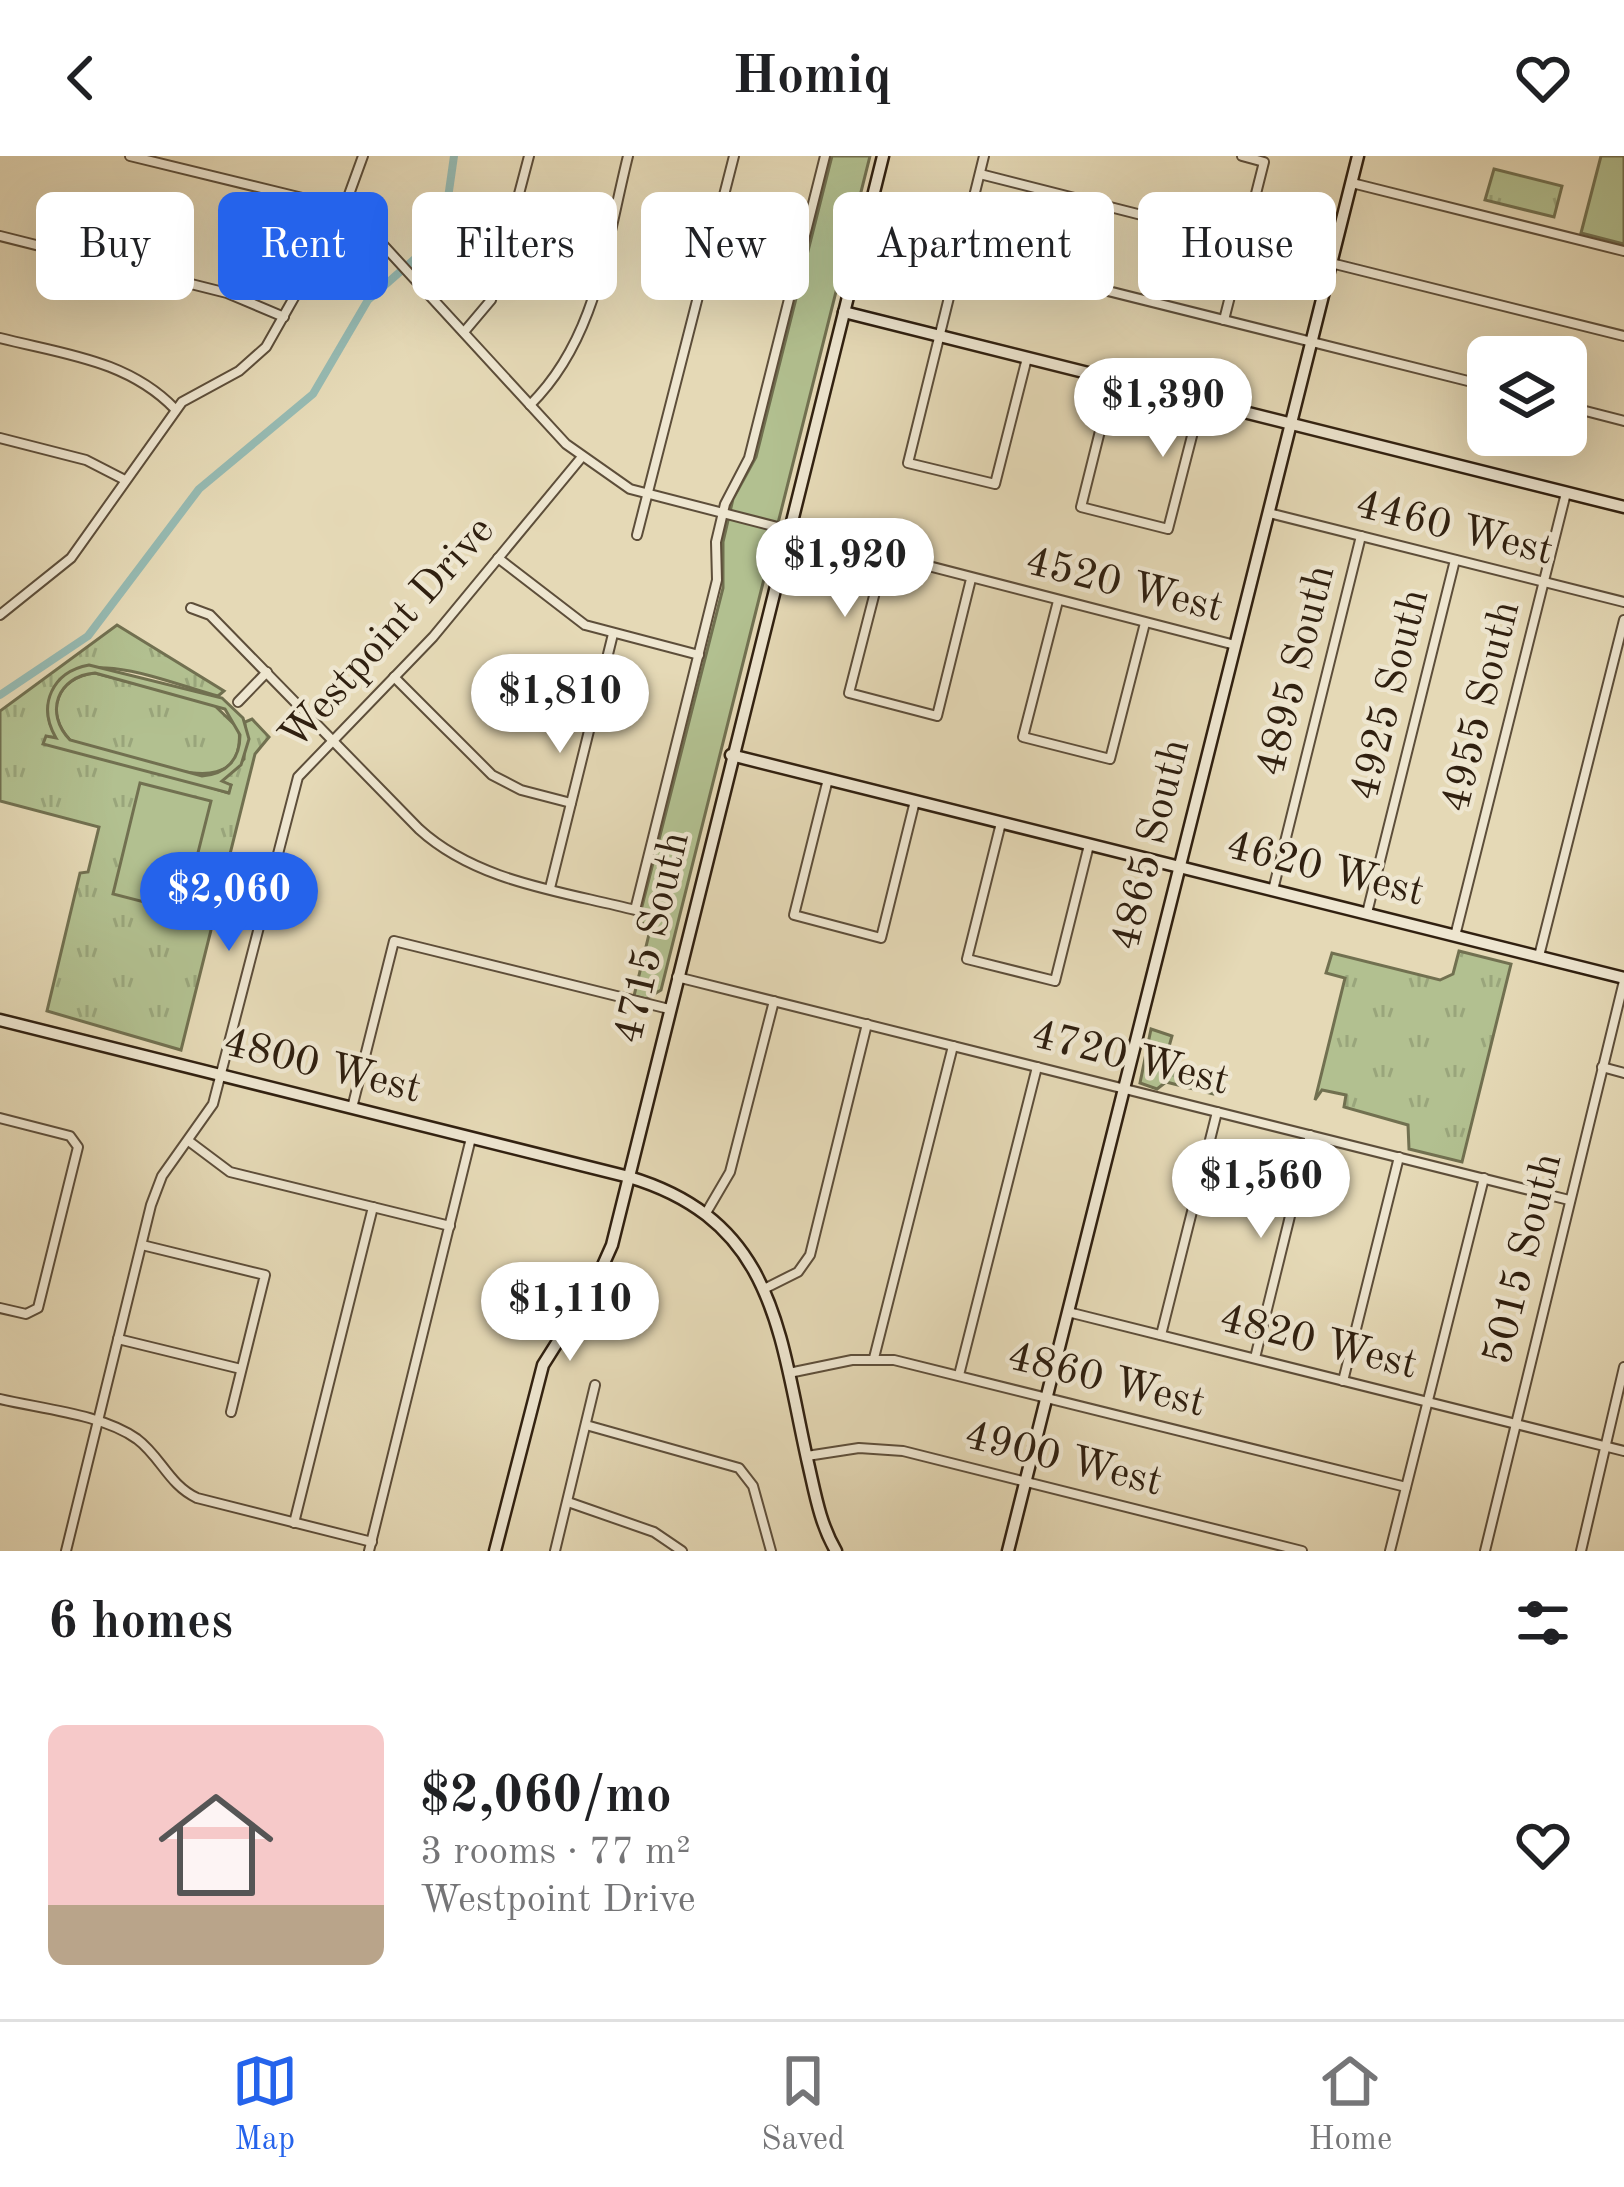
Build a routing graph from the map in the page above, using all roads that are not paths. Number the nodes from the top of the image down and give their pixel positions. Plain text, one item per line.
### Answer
1 (130, 156) edge
2 (362, 156) edge
3 (529, 156) edge
4 (628, 156) edge
5 (734, 156) edge
6 (825, 156) edge
7 (883, 156) edge
8 (984, 156) edge
9 (1242, 156) edge
10 (1358, 156) edge
11 (980, 174) junction
12 (1352, 183) junction
13 (269, 192) edge
14 (350, 192) edge
15 (976, 192) edge
16 (1256, 192) edge
17 (1138, 214) edge
18 (0, 236) edge
19 (1336, 244) edge
20 (388, 249) edge
21 (1624, 251) edge
22 (1336, 264) edge
23 (1114, 292) edge
24 (293, 300) edge
25 (948, 300) edge
26 (1229, 300) edge
27 (1322, 300) edge
28 (844, 312) junction
29 (284, 317) junction
30 (1224, 320) junction
31 (464, 332) junction
32 (939, 336) junction
33 (1624, 336) edge
34 (0, 338) edge
35 (1312, 342) junction
36 (1028, 358) junction
37 (1113, 380) junction
38 (1467, 381) edge
39 (1201, 401) junction
40 (530, 405) junction
41 (175, 409) junction
42 (1587, 411) edge
43 (1624, 421) edge
44 (1292, 424) junction
45 (0, 438) edge
46 (581, 458) junction
47 (125, 480) junction
48 (1566, 493) junction
49 (649, 497) junction
50 (1624, 507) edge
51 (1269, 513) junction
52 (722, 517) junction
53 (787, 533) junction
54 (637, 535) dead end
55 (1361, 536) junction
56 (884, 557) junction
57 (498, 558) junction
58 (1455, 560) junction
59 (971, 579) junction
60 (1544, 582) junction
61 (1058, 601) junction
62 (1624, 602) edge
63 (191, 608) dead end
64 (0, 615) edge
65 (1624, 620) edge
66 (1145, 623) junction
67 (614, 634) junction
68 (1236, 646) junction
69 (699, 655) junction
70 (267, 673) junction
71 (394, 677) junction
72 (238, 702) dead end
73 (332, 739) junction
74 (731, 755) junction
75 (828, 779) junction
76 (915, 801) junction
77 (571, 802) junction
78 (1001, 823) junction
79 (1089, 845) junction
80 (1180, 867) junction
81 (550, 888) junction
82 (1272, 890) junction
83 (1367, 914) junction
84 (1455, 936) junction
85 (1539, 957) junction
86 (676, 976) junction
87 (1624, 980) edge
88 (774, 1001) junction
89 (669, 1010) junction
90 (0, 1020) edge
91 (867, 1024) junction
92 (952, 1046) junction
93 (1037, 1066) junction
94 (1602, 1067) junction
95 (1624, 1073) edge
96 (221, 1076) junction
97 (1124, 1088) junction
98 (352, 1108) junction
99 (1217, 1112) junction
100 (0, 1118) edge
101 (1310, 1135) junction
102 (471, 1138) junction
103 (190, 1142) junction
104 (1400, 1157) junction
105 (629, 1177) junction
106 (1484, 1178) junction
107 (1569, 1200) junction
108 (373, 1207) junction
109 (706, 1213) junction
110 (450, 1226) junction
111 (142, 1245) junction
112 (766, 1288) junction
113 (0, 1308) edge
114 (1068, 1312) junction
115 (1161, 1335) junction
116 (118, 1339) junction
117 (874, 1358) junction
118 (1255, 1358) junction
119 (1624, 1367) edge
120 (241, 1370) junction
121 (789, 1372) junction
122 (959, 1376) junction
123 (1343, 1381) junction
124 (595, 1385) dead end
125 (1047, 1397) junction
126 (0, 1399) edge
127 (1427, 1402) junction
128 (231, 1412) dead end
129 (98, 1423) junction
130 (1514, 1423) junction
131 (586, 1425) junction
132 (1604, 1446) junction
133 (1624, 1451) edge
134 (807, 1456) junction
135 (1026, 1482) junction
136 (1406, 1487) junction
137 (568, 1502) junction
138 (294, 1523) junction
139 (371, 1547) edge
140 (65, 1551) edge
141 (495, 1551) edge
142 (555, 1551) edge
143 (682, 1551) edge
144 (771, 1551) edge
145 (836, 1551) edge
146 (1008, 1551) edge
147 (1302, 1551) edge
148 (1390, 1551) edge
149 (1486, 1551) edge
150 (1581, 1551) edge

1 - 13 street
2 - 14 street
3 - 31 street
4 - 40 street
5 - 49 street
6 - 52 street
7 - 28 street, 4715 South
8 - 11 street
9 - 16 street
10 - 12 street, 4865 South
11 - 15 street
11 - 17 street
12 - 19 street, 4865 South
12 - 21 street
18 - 29 street
20 - 31 street, 4520 West
22 - 33 street
23 - 30 street
24 - 29 street
25 - 32 street
26 - 30 street
27 - 35 street, 4865 South
28 - 32 street
28 - 53 street, 4715 South
29 - 41 street
30 - 35 street
31 - 40 street, 4520 West
32 - 36 street
32 - 36 street
34 - 41 street
35 - 38 street
35 - 44 street, 4865 South
36 - 37 street
37 - 39 street
37 - 39 street
39 - 44 street
40 - 46 street, 4520 West
41 - 47 street
42 - 43 street
44 - 48 street
44 - 51 street, 4865 South
45 - 47 street
46 - 49 street, 4520 West
46 - 57 street, Westpoint Drive
47 - 64 street
48 - 50 street
48 - 60 street, 4955 South
49 - 52 street, 4520 West
49 - 54 street
51 - 55 street, 4460 West
51 - 68 street, 4865 South
52 - 53 street, 4520 West
52 - 69 street
53 - 56 street, 4520 West
53 - 74 street, 4715 South
55 - 58 street, 4460 West
55 - 82 street, 4895 South
56 - 59 street, 4520 West
56 - 59 street
57 - 67 street
57 - 71 street, Westpoint Drive
58 - 60 street, 4460 West
58 - 83 street, 4925 South
59 - 61 street, 4520 West
60 - 62 street, 4460 West
60 - 84 street, 4955 South
61 - 66 street, 4520 West
61 - 66 street
63 - 70 street
65 - 85 street
66 - 68 street, 4520 West
67 - 69 street
67 - 77 street
68 - 80 street, 4865 South
69 - 81 street
70 - 72 street
70 - 73 street
71 - 73 street, Westpoint Drive
71 - 77 street
73 - 81 street
73 - 96 street, Westpoint Drive
74 - 75 street, 4620 West
74 - 86 street, 4715 South
75 - 76 street, 4620 West
75 - 76 street
76 - 78 street, 4620 West
77 - 81 street
78 - 79 street, 4620 West
78 - 79 street
79 - 80 street, 4620 West
80 - 82 street, 4620 West
80 - 97 street, 4865 South
82 - 83 street, 4620 West
83 - 84 street, 4620 West
84 - 85 street, 4620 West
85 - 87 street, 4620 West
86 - 88 street, 4720 West
86 - 89 street, 4715 South
87 - 94 street, 5015 South
88 - 91 street, 4720 West
88 - 109 street
89 - 98 street
89 - 105 street, 4715 South
90 - 96 street, 4800 West
91 - 92 street, 4720 West
91 - 112 street
92 - 93 street, 4720 West
92 - 117 street
93 - 97 street, 4720 West
93 - 122 street
94 - 95 street
94 - 107 street, 5015 South
96 - 98 street, 4800 West
96 - 103 street, Westpoint Drive
97 - 99 street, 4720 West
97 - 114 street, 4865 South
98 - 102 street, 4800 West
99 - 101 street, 4720 West
99 - 115 street
100 - 113 street
101 - 104 street, 4720 West
101 - 118 street
102 - 105 street, 4800 West
102 - 110 street
103 - 108 street
103 - 111 street, Westpoint Drive
104 - 106 street, 4720 West
104 - 123 street
105 - 109 street, 4800 West
105 - 141 street, 4715 South
106 - 107 street, 4720 West
106 - 127 street
107 - 130 street, 5015 South
108 - 110 street
108 - 138 street
109 - 112 street
110 - 139 street
111 - 116 street, Westpoint Drive
111 - 120 street
112 - 121 street
114 - 115 street, 4820 West
114 - 125 street, 4865 South
115 - 118 street, 4820 West
116 - 120 street
116 - 129 street, Westpoint Drive
117 - 121 street, 4860 West
117 - 122 street, 4860 West
118 - 123 street, 4820 West
119 - 132 street
120 - 128 street
121 - 134 street
122 - 125 street, 4860 West
123 - 127 street, 4820 West
124 - 131 street
125 - 135 street, 4865 South
125 - 136 street, 4860 West
126 - 129 street
127 - 130 street, 4820 West
127 - 136 street
129 - 138 street
129 - 140 street, Westpoint Drive
130 - 132 street, 4820 West
130 - 149 street, 5015 South
131 - 137 street
131 - 144 street
132 - 133 street, 4820 West
132 - 150 street
134 - 135 street, 4900 West
134 - 145 street
135 - 146 street, 4865 South
135 - 147 street, 4900 West
136 - 148 street
137 - 142 street
137 - 143 street
138 - 139 street

